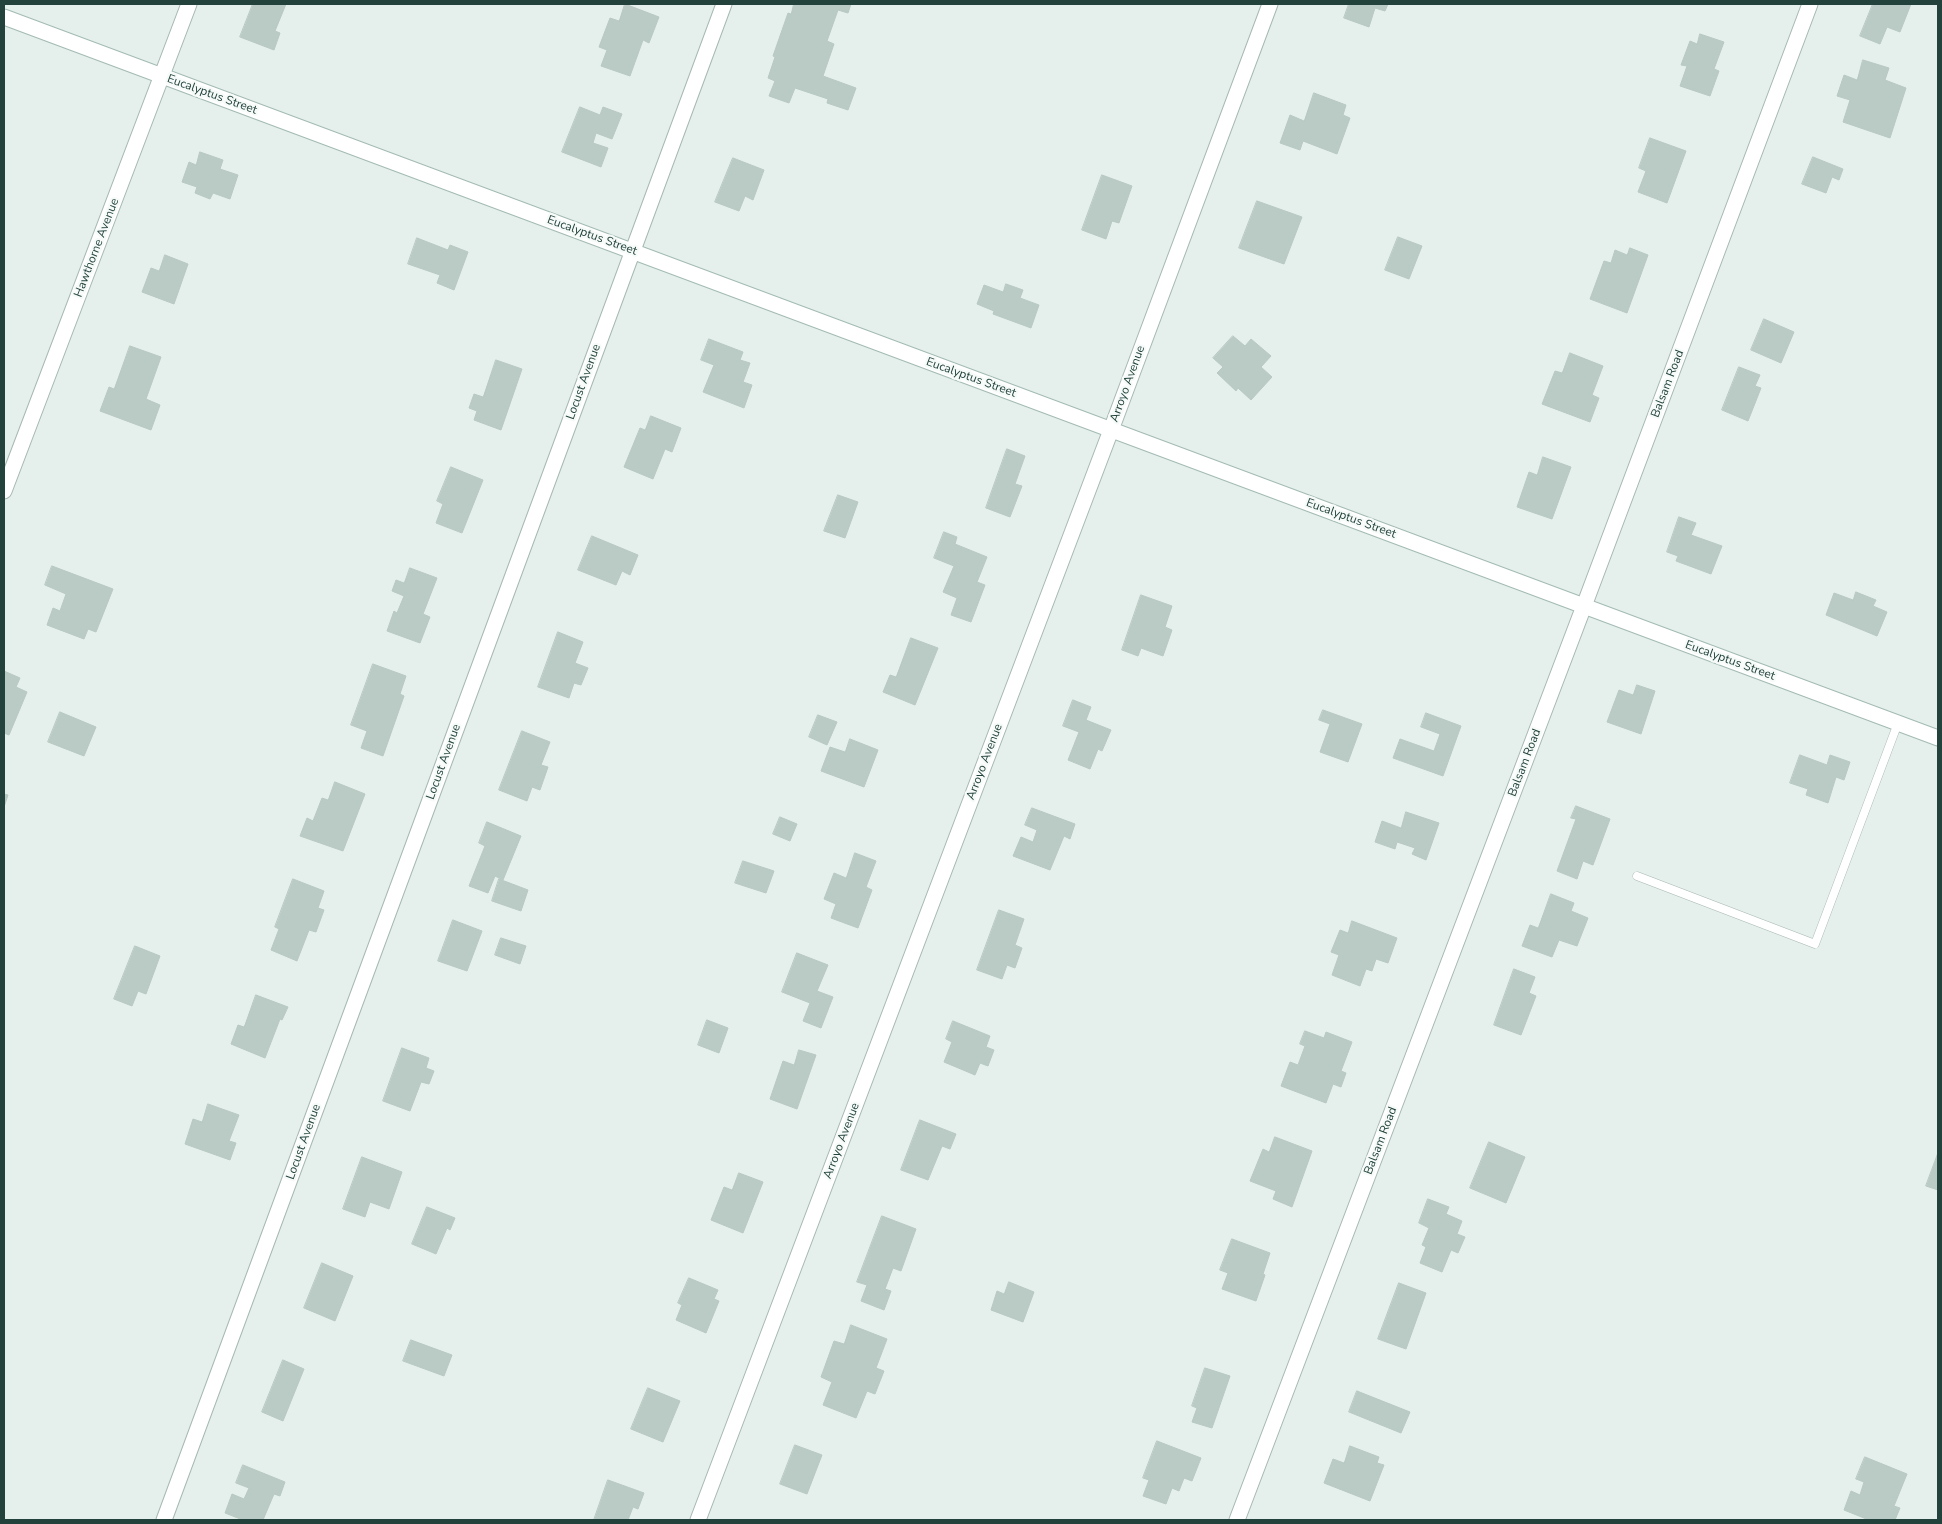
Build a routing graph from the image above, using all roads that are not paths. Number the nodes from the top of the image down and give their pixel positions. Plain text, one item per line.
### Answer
1 (189, 4) edge
2 (724, 4) edge
3 (1270, 4) edge
4 (1810, 4) edge
5 (4, 17) edge
6 (162, 76) junction
7 (632, 251) junction
8 (1111, 430) junction
9 (4, 491) edge
10 (1584, 606) junction
11 (1898, 723) junction
12 (1938, 738) edge
13 (1637, 876) dead end
14 (164, 1520) edge
15 (698, 1520) edge
16 (1237, 1520) edge

1 - 6 street, Hawthorne Avenue
2 - 7 street, Locust Avenue
3 - 8 street, Arroyo Avenue
4 - 10 street, Balsam Road
5 - 6 street, Eucalyptus Street
6 - 7 street, Eucalyptus Street
6 - 9 street, Hawthorne Avenue
7 - 8 street, Eucalyptus Street
7 - 14 street, Locust Avenue
8 - 10 street, Eucalyptus Street
8 - 15 street, Arroyo Avenue
10 - 11 street, Eucalyptus Street
10 - 16 street, Balsam Road
11 - 12 street, Eucalyptus Street
11 - 13 lane

